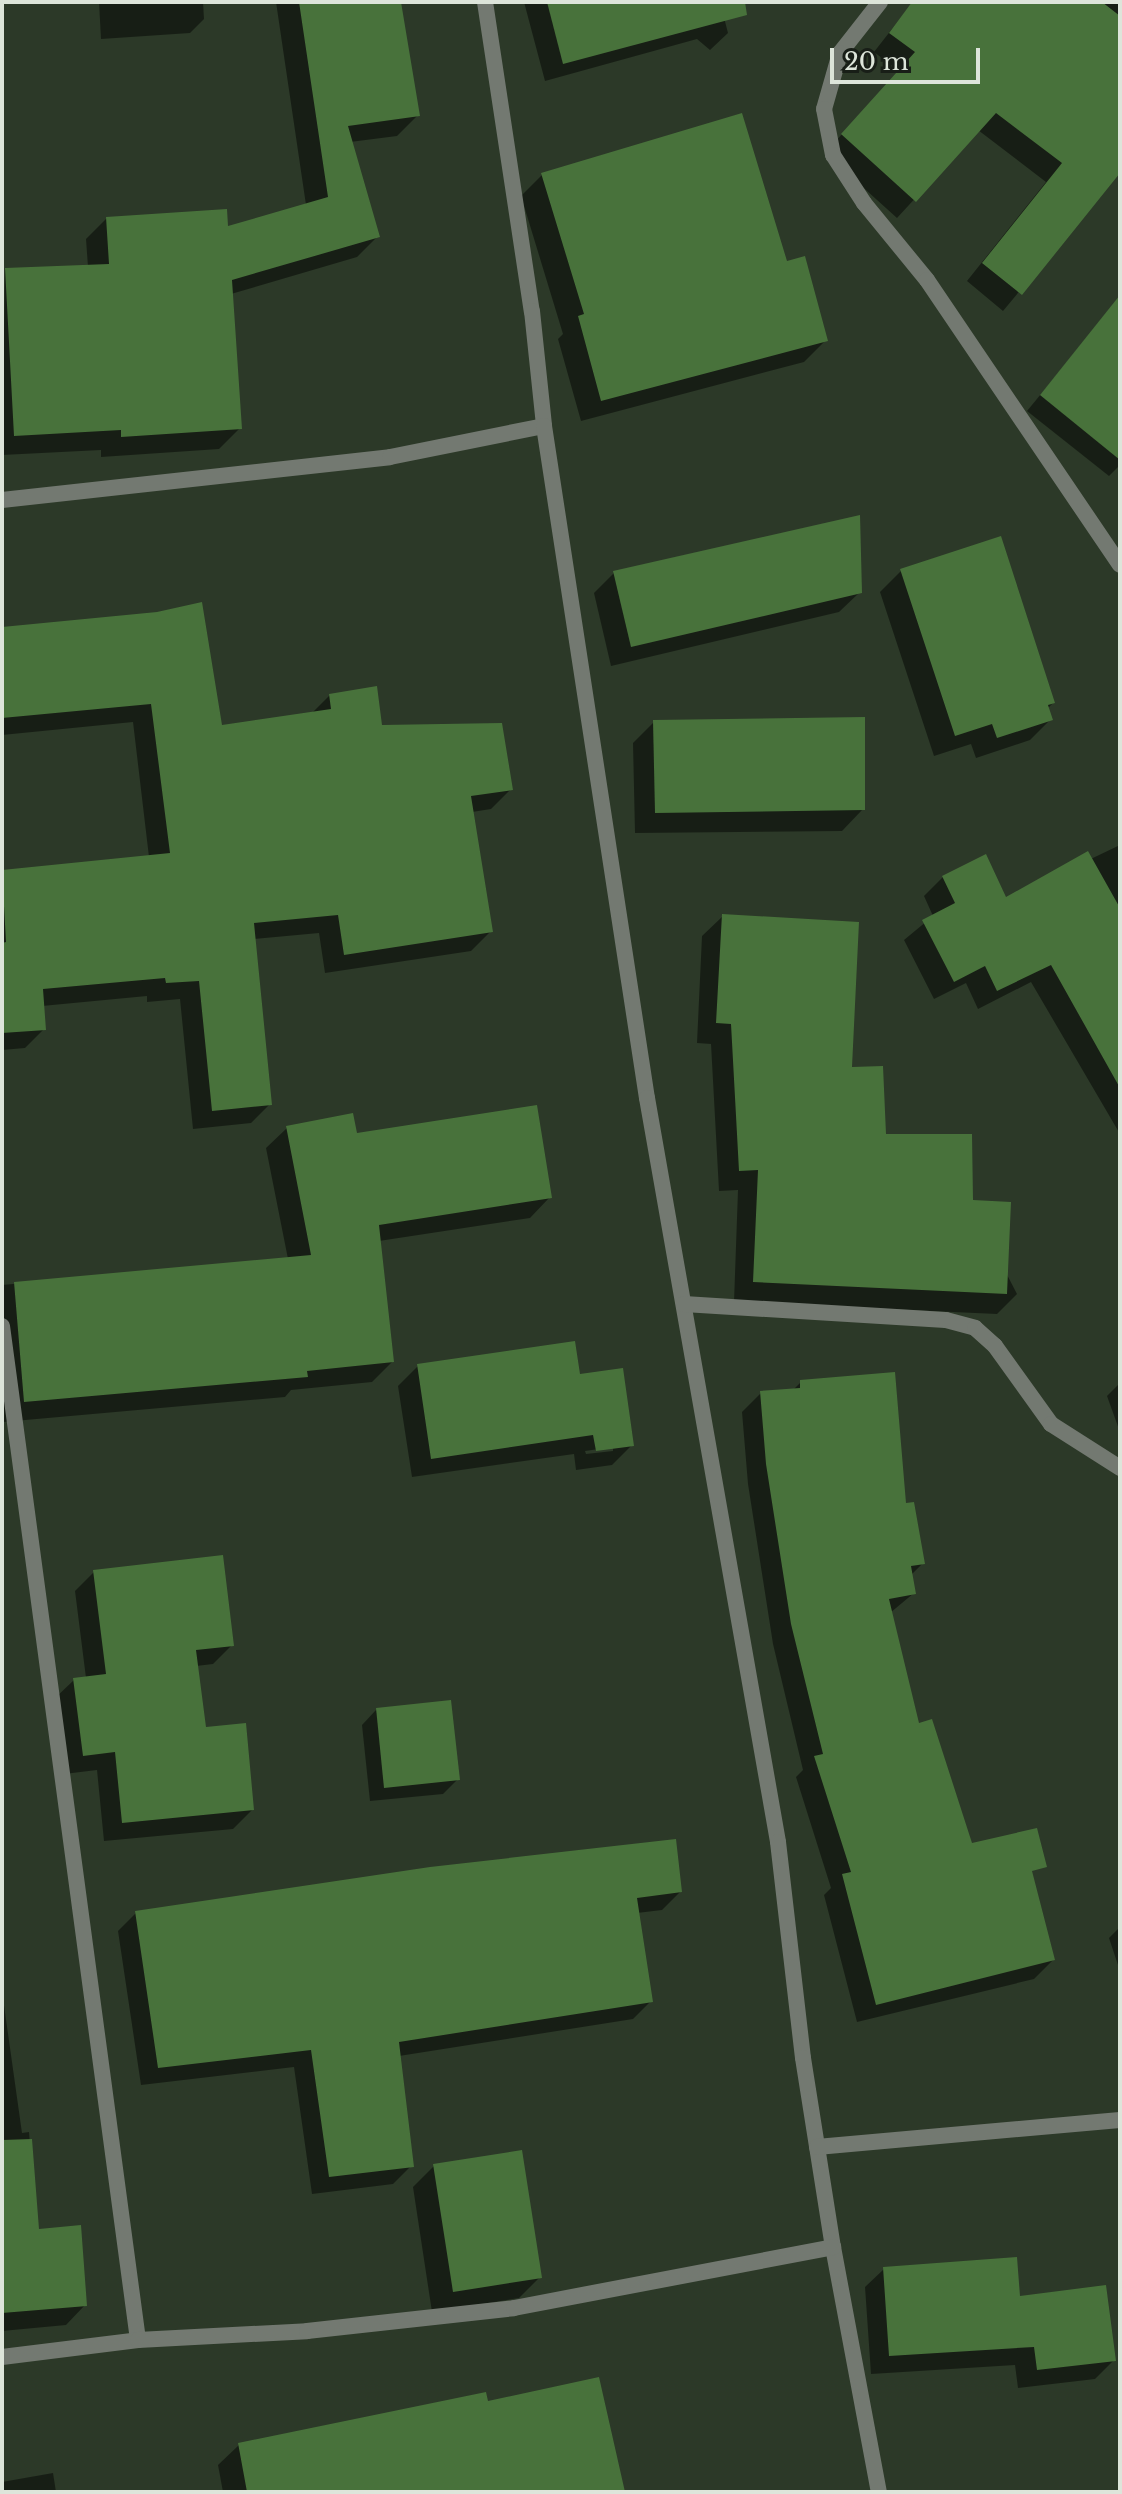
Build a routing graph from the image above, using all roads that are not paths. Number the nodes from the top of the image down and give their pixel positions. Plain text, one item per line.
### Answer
1 (485, 2) edge
2 (880, 2) edge
3 (544, 426) junction
4 (2, 500) edge
5 (1120, 565) edge
6 (684, 1304) junction
7 (2, 1326) edge
8 (1120, 1468) edge
9 (1120, 2120) edge
10 (817, 2147) junction
11 (833, 2247) junction
12 (138, 2340) junction
13 (2, 2357) edge
14 (879, 2492) edge

1 - 3 street
2 - 5 street
3 - 4 street
3 - 6 street
6 - 8 street
6 - 10 street
7 - 12 street
9 - 10 street
10 - 11 street
11 - 12 street
11 - 14 street
12 - 13 street

